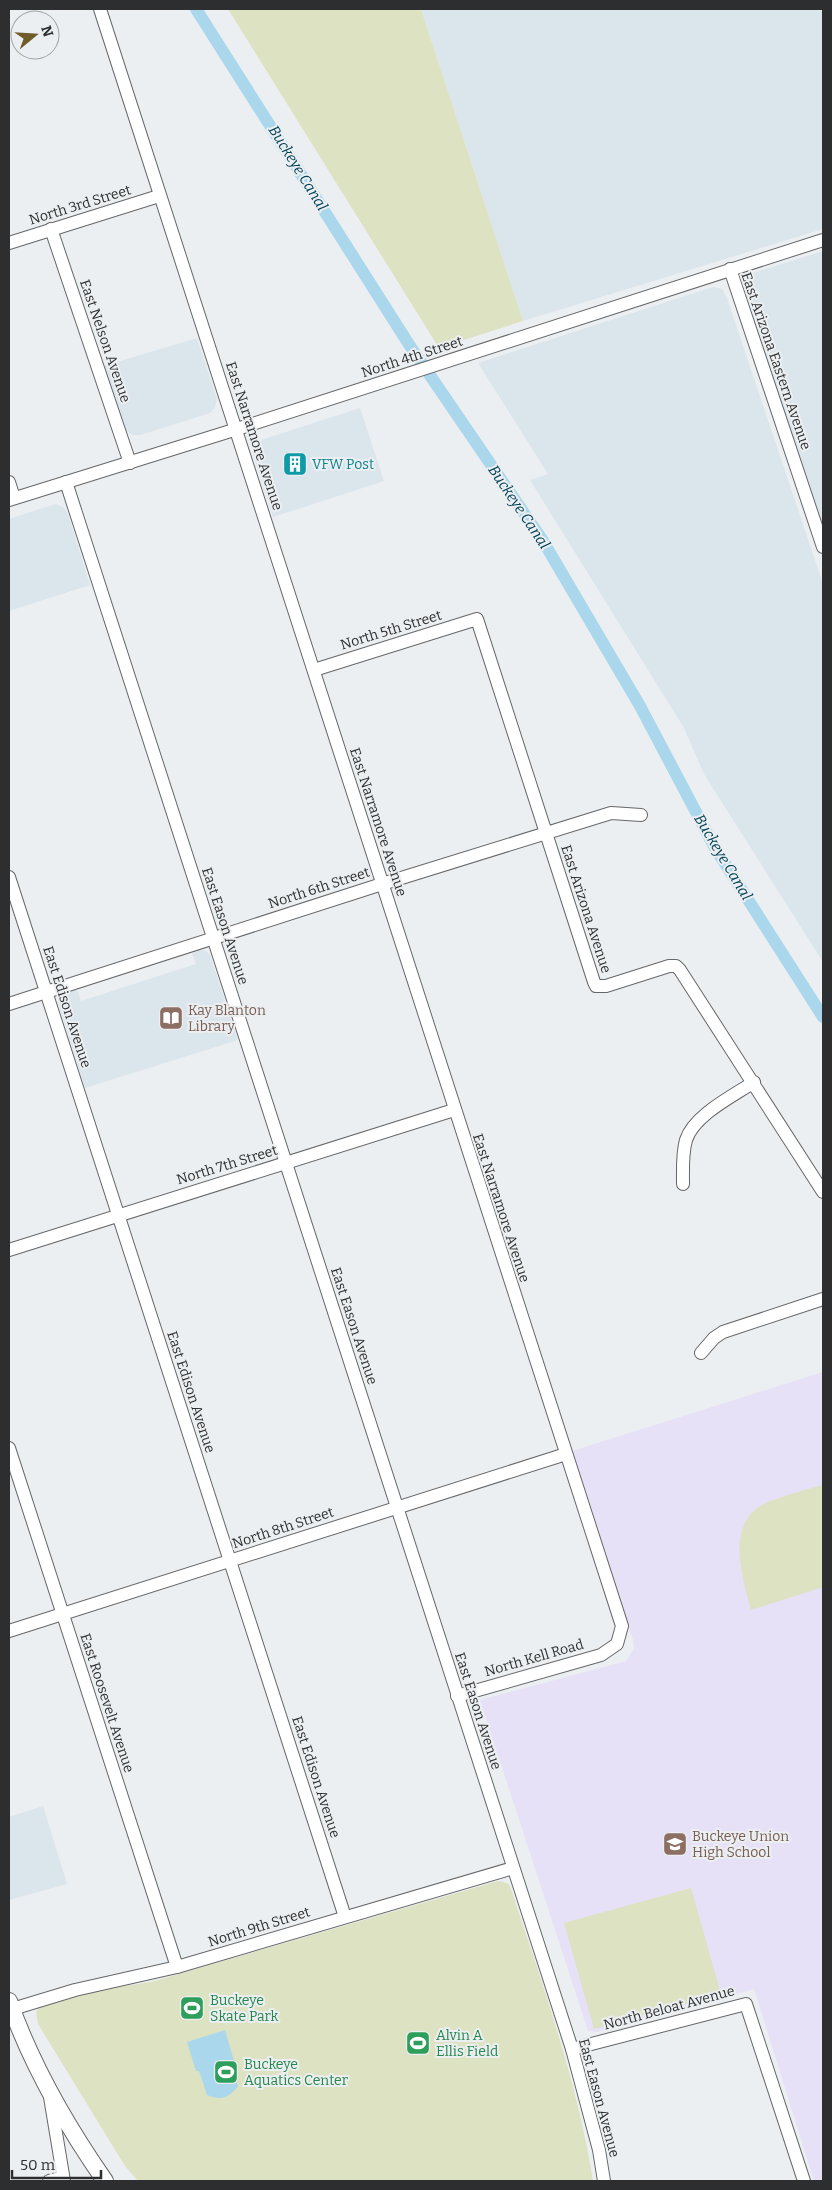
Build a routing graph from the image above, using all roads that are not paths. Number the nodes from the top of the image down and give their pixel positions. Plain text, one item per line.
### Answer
1 (100, 9) edge
2 (159, 196) junction
3 (51, 230) junction
4 (823, 240) edge
5 (9, 243) edge
6 (730, 270) junction
7 (236, 429) junction
8 (130, 462) junction
9 (9, 482) edge
10 (66, 482) junction
11 (11, 499) edge
12 (823, 548) edge
13 (477, 619) joint
14 (314, 670) junction
15 (641, 815) dead end
16 (545, 833) junction
17 (9, 876) edge
18 (382, 884) junction
19 (213, 938) junction
20 (46, 992) junction
21 (9, 1004) edge
22 (754, 1082) junction
23 (454, 1110) junction
24 (286, 1163) junction
25 (683, 1184) dead end
26 (823, 1192) edge
27 (118, 1215) junction
28 (9, 1250) edge
29 (823, 1299) edge
30 (701, 1353) dead end
31 (9, 1448) edge
32 (566, 1454) junction
33 (397, 1507) junction
34 (230, 1561) junction
35 (62, 1613) junction
36 (9, 1631) edge
37 (617, 1644) joint
38 (458, 1696) junction
39 (513, 1868) junction
40 (345, 1917) junction
41 (177, 1967) junction
42 (10, 2007) edge
43 (572, 2049) junction
44 (49, 2092) junction
45 (63, 2179) edge
46 (49, 2181) edge
47 (106, 2181) edge
48 (604, 2181) edge
49 (804, 2181) edge

1 - 2 street, East Narramore Avenue
2 - 3 street, North 3rd Street
2 - 7 street, East Narramore Avenue
3 - 5 street, North 3rd Street
3 - 8 street, East Nelson Avenue
4 - 6 street, North 4th Street
6 - 7 street, North 4th Street
6 - 12 street, East Arizona Eastern Avenue
7 - 8 street, North 4th Street
7 - 14 street, East Narramore Avenue
8 - 10 street, North 4th Street
9 - 11 street
10 - 11 street, North 4th Street
10 - 19 street, East Eason Avenue
13 - 14 street, North 5th Street
13 - 16 street, East Arizona Avenue
14 - 18 street, East Narramore Avenue
15 - 16 street, North 6th Street
16 - 18 street, North 6th Street
16 - 22 street, East Arizona Avenue
17 - 20 street, East Edison Avenue
18 - 19 street, North 6th Street
18 - 23 street, East Narramore Avenue
19 - 20 street, North 6th Street
19 - 24 street, East Eason Avenue
20 - 21 street, North 6th Street
20 - 27 street, East Edison Avenue
22 - 25 street
22 - 26 street, East Arizona Avenue
23 - 24 street, North 7th Street
23 - 32 street, East Narramore Avenue
24 - 27 street, North 7th Street
24 - 33 street, East Eason Avenue
27 - 28 street, North 7th Street
27 - 34 street, East Edison Avenue
29 - 30 street
31 - 35 street, East Roosevelt Avenue
32 - 33 street, North 8th Street
32 - 37 street, East Narramore Avenue
33 - 34 street, North 8th Street
33 - 38 street, East Eason Avenue
34 - 35 street, North 8th Street
34 - 40 street, East Edison Avenue
35 - 36 street, North 8th Street
35 - 41 street, East Roosevelt Avenue
37 - 38 street, North Kell Road
38 - 39 street, East Eason Avenue
39 - 40 street, North 9th Street
39 - 43 street, East Eason Avenue
40 - 41 street, North 9th Street
41 - 42 street, North 9th Street
42 - 44 main road
43 - 48 street, East Eason Avenue
43 - 49 street, North Beloat Avenue
44 - 45 street
44 - 47 main road
45 - 46 street

